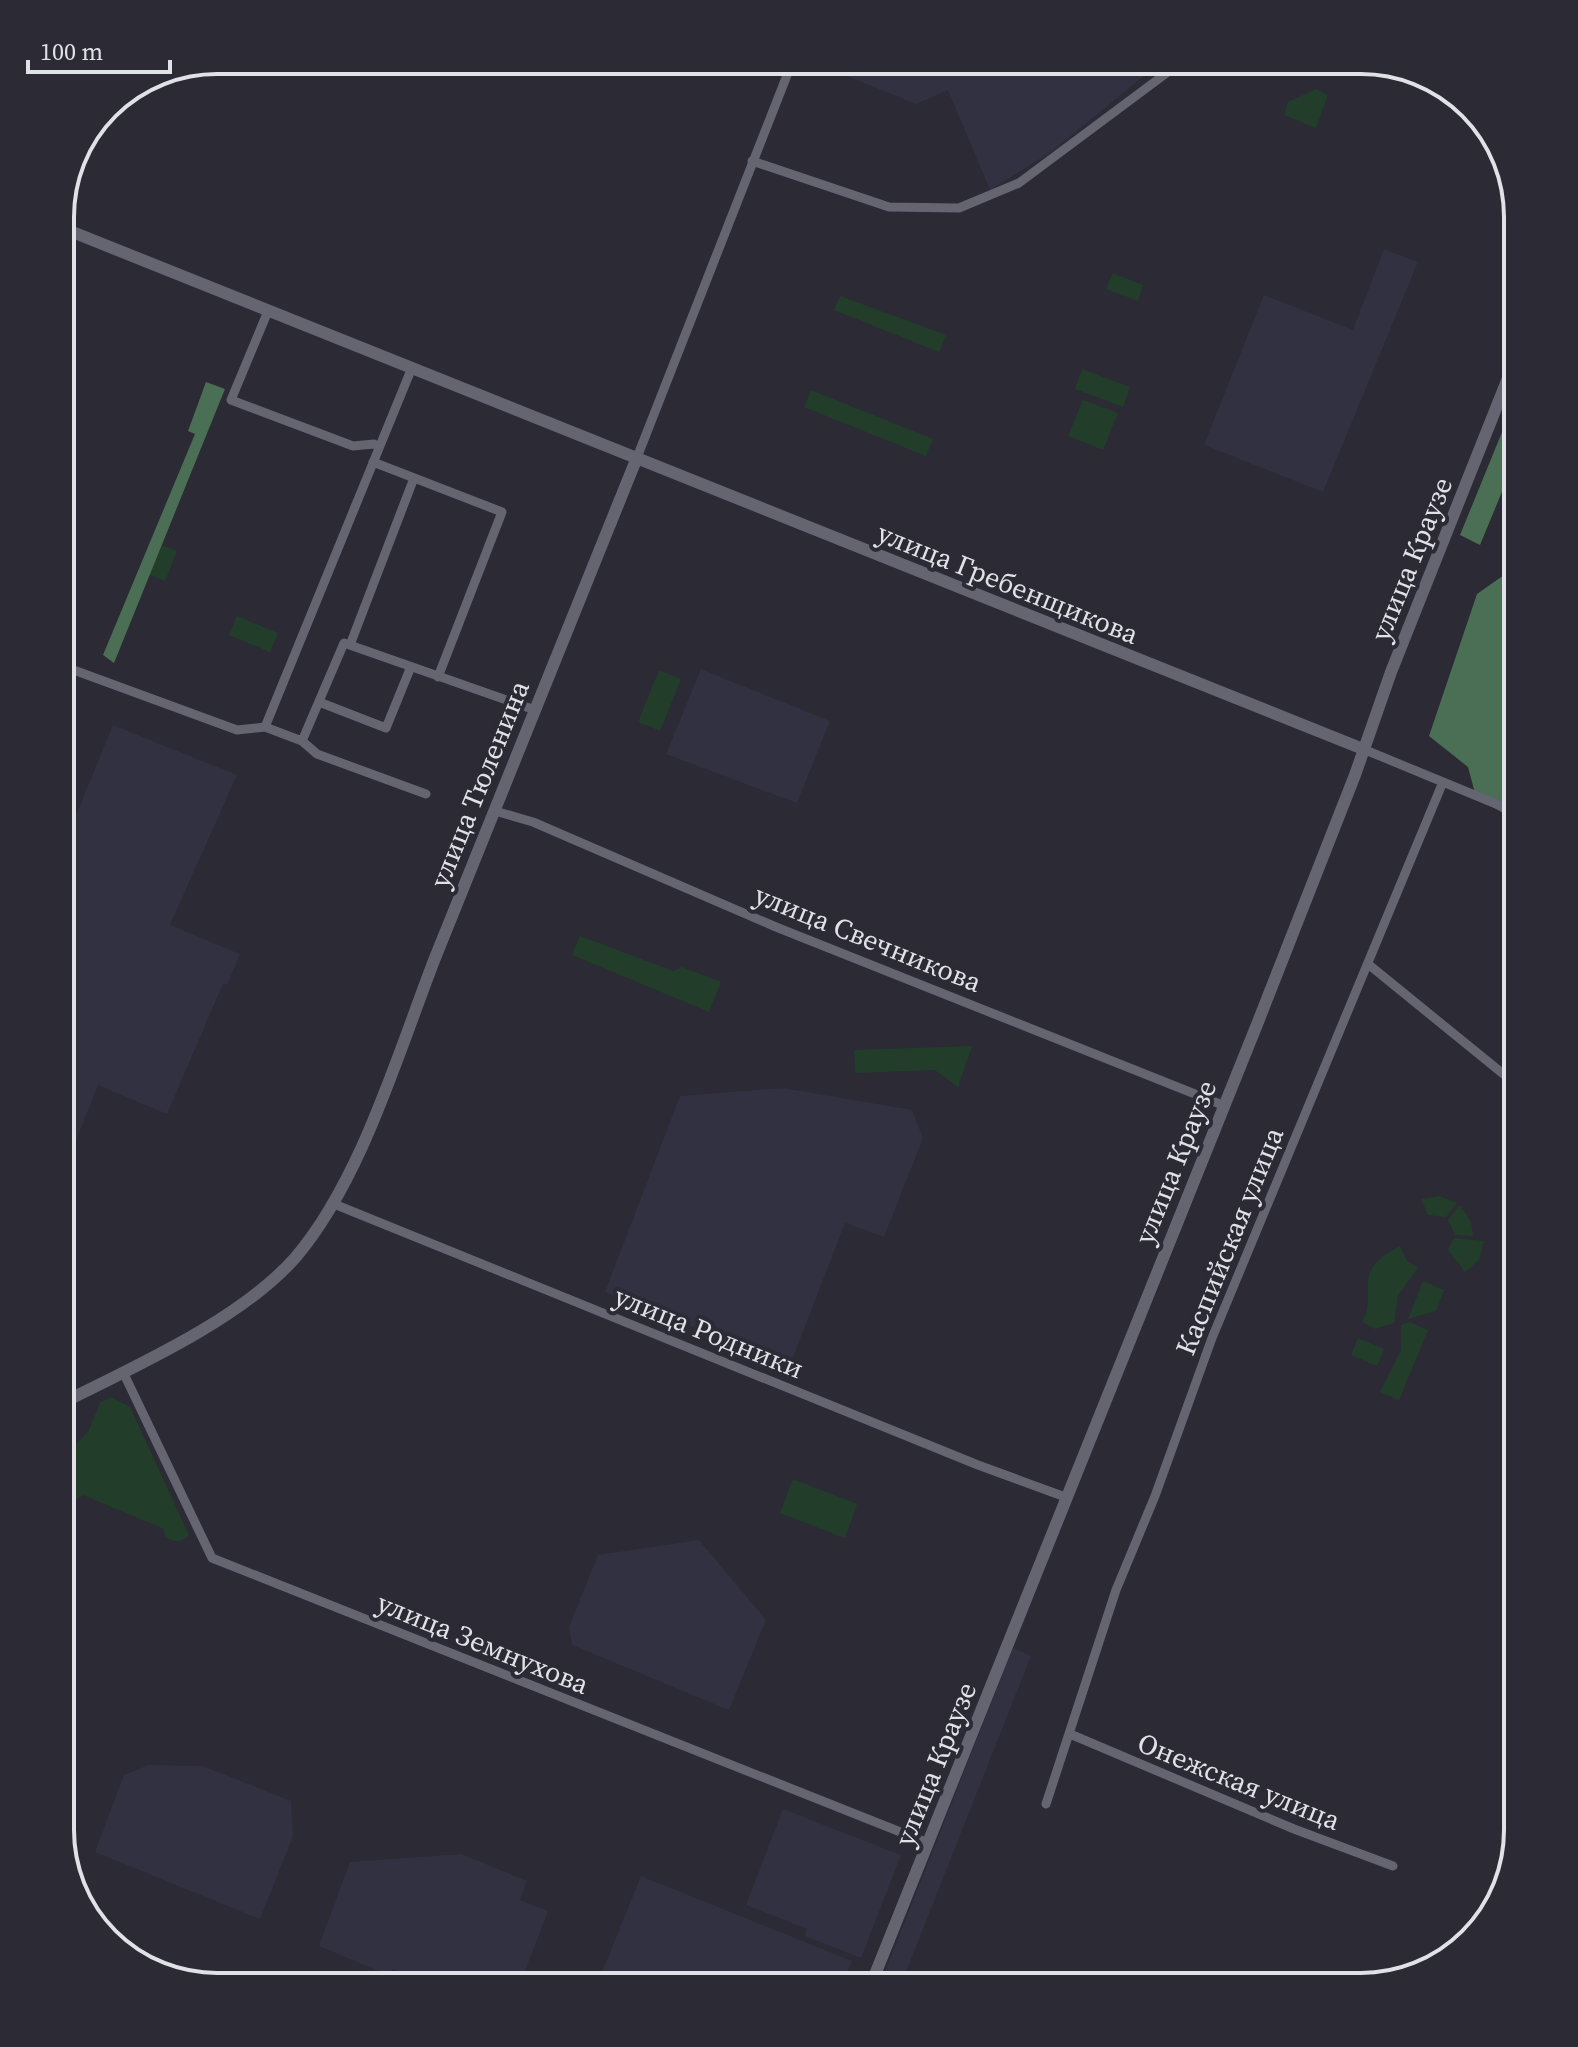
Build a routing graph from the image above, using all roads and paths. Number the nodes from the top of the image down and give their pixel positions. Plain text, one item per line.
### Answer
1 (787, 74) edge
2 (1165, 74) edge
3 (752, 161) junction
4 (74, 233) edge
5 (268, 311) junction
6 (411, 370) junction
7 (1504, 389) edge
8 (374, 444) dead end
9 (636, 460) junction
10 (373, 462) junction
11 (414, 478) junction
12 (350, 645) junction
13 (410, 669) junction
14 (74, 670) edge
15 (438, 677) junction
16 (319, 702) junction
17 (535, 710) junction
18 (265, 727) junction
19 (302, 741) junction
20 (1363, 749) junction
21 (1443, 782) junction
22 (426, 794) dead end
23 (1504, 807) edge
24 (495, 811) junction
25 (1368, 964) junction
26 (1504, 1075) edge
27 (1225, 1106) junction
28 (334, 1204) junction
29 (124, 1374) junction
30 (74, 1397) edge
31 (1068, 1498) junction
32 (1070, 1734) junction
33 (1046, 1804) dead end
34 (928, 1843) junction
35 (1393, 1866) dead end
36 (876, 1973) edge

1 - 3 street, улица Тюленина
2 - 3 street
3 - 9 street, улица Тюленина
4 - 5 street, улица Гребенщикова
5 - 6 street, улица Гребенщикова
5 - 8 street
6 - 9 street, улица Гребенщикова
6 - 10 street
7 - 20 street, улица Краузе
9 - 17 street, улица Тюленина
9 - 20 street, улица Гребенщикова
10 - 11 street
10 - 18 street
11 - 12 street
11 - 15 street
12 - 13 street
12 - 16 street
13 - 15 street
13 - 16 street
14 - 18 street
15 - 17 street
16 - 19 street
17 - 24 street, улица Тюленина
18 - 19 street
19 - 22 street
20 - 21 street
20 - 27 street, улица Краузе
21 - 23 street
21 - 25 street, Каспийская улица
24 - 27 street, улица Свечникова
24 - 28 street, улица Тюленина
25 - 26 street
25 - 32 street, Каспийская улица
27 - 31 street, улица Краузе
28 - 29 street, улица Тюленина
28 - 31 street, улица Родники
29 - 30 street, улица Тюленина
29 - 34 street, улица Земнухова
31 - 34 street, улица Краузе
32 - 33 street, Каспийская улица
32 - 35 street, Онежская улица
34 - 36 street, улица Краузе

